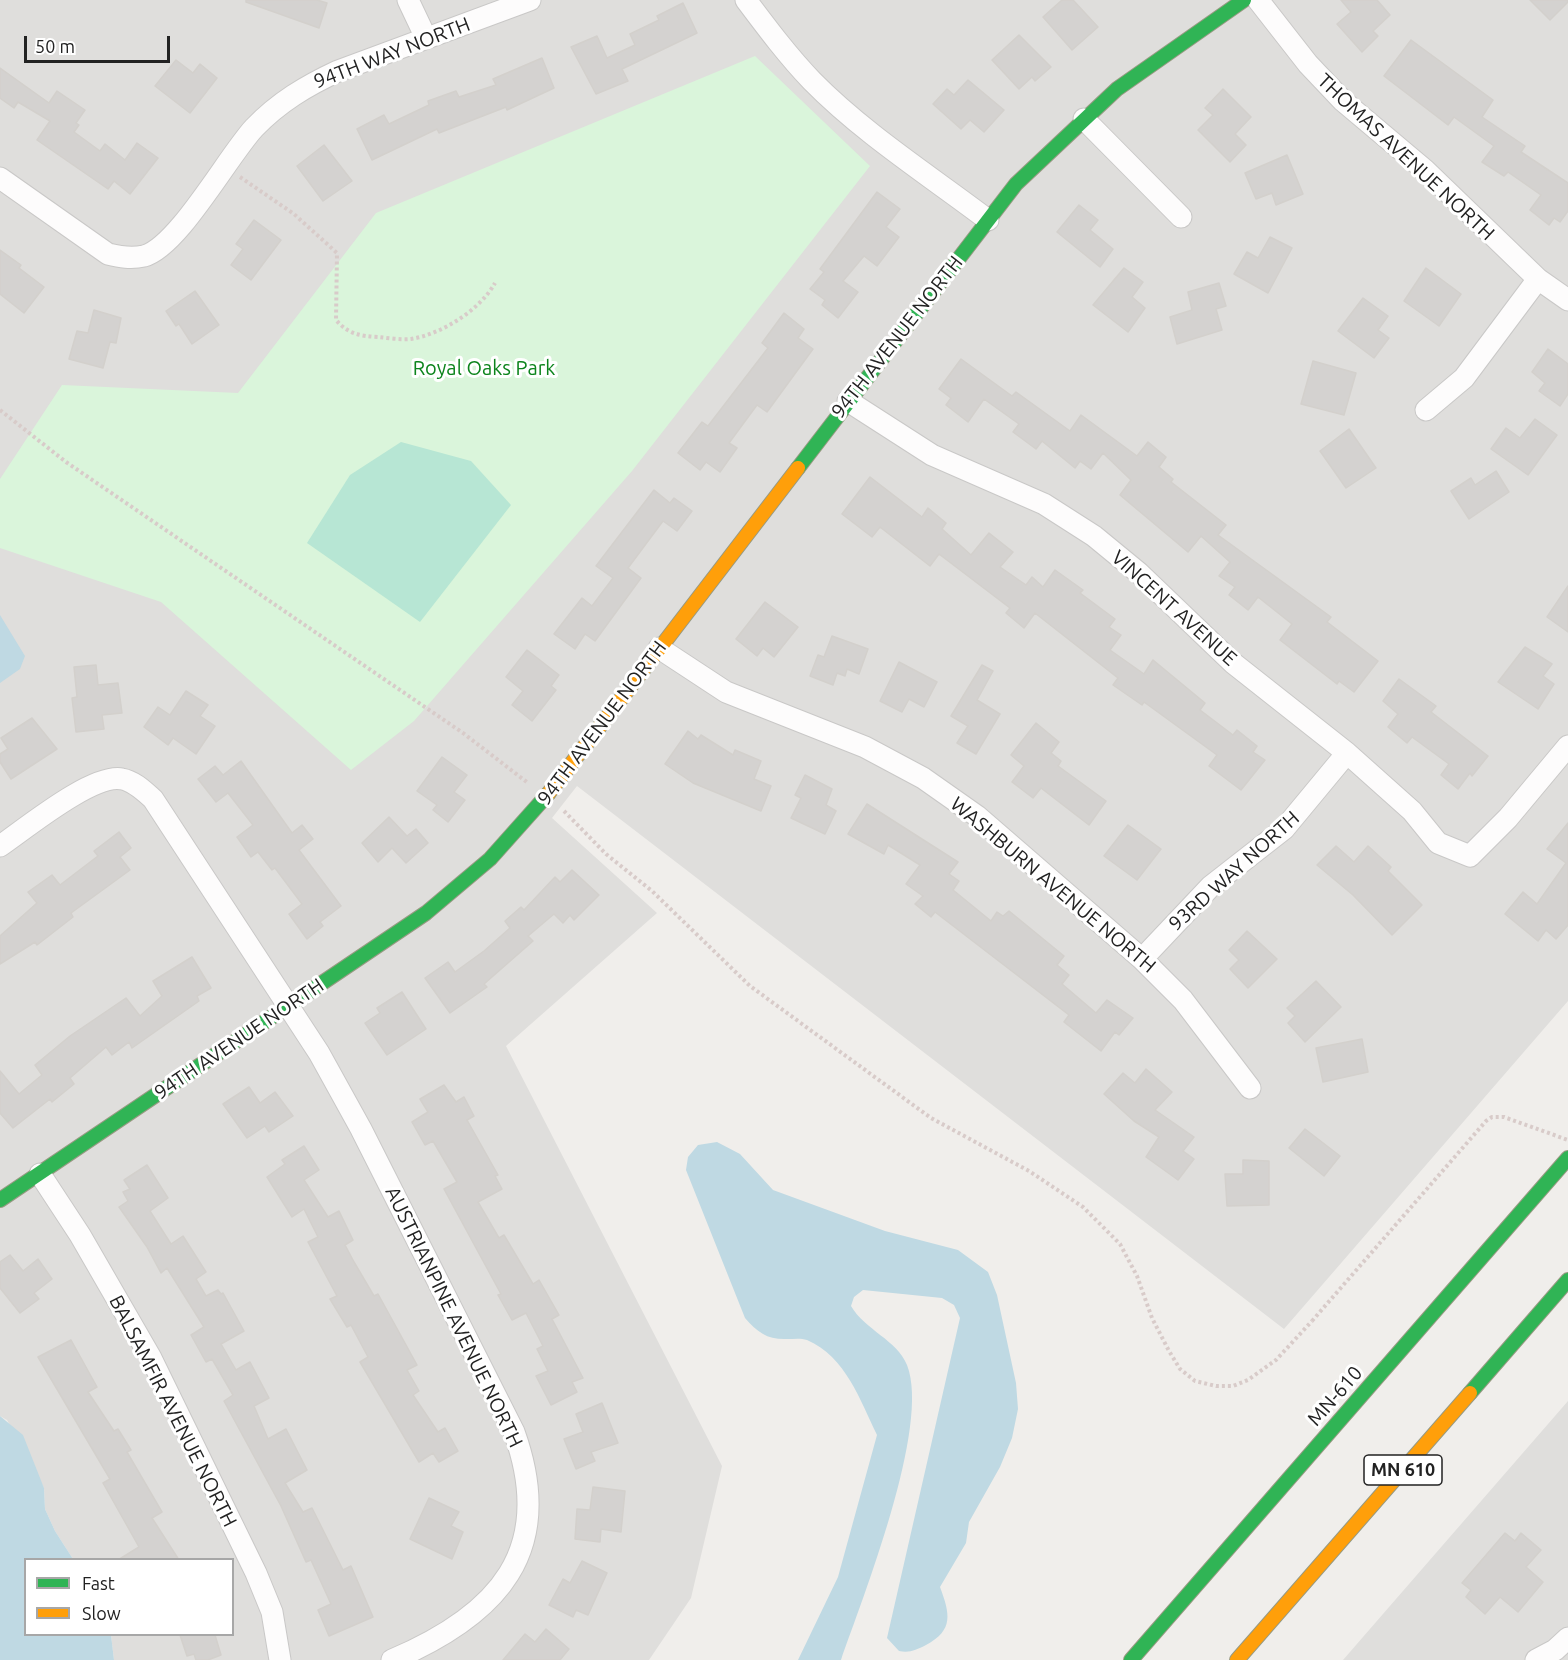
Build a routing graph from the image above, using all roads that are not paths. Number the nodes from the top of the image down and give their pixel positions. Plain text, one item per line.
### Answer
1 (408, 0) edge
2 (530, 0) edge
3 (746, 0) edge
4 (1244, 0) edge
5 (1258, 0) edge
6 (426, 38) junction
7 (1084, 119) junction
8 (0, 178) edge
9 (1180, 217) dead end
10 (988, 220) junction
11 (1538, 279) junction
12 (1568, 300) edge
13 (848, 401) junction
14 (1426, 410) dead end
15 (659, 648) junction
16 (1568, 746) edge
17 (1347, 753) junction
18 (0, 846) edge
19 (1143, 959) junction
20 (290, 1005) junction
21 (1250, 1088) dead end
22 (1566, 1148) edge
23 (40, 1174) junction
24 (0, 1200) edge
25 (1568, 1280) edge
26 (1562, 1649) edge
27 (280, 1660) edge
28 (392, 1660) edge
29 (1131, 1660) edge
30 (1237, 1660) edge
31 (1536, 1660) edge

1 - 6 street
2 - 6 street, 94TH WAY NORTH
3 - 10 street
4 - 7 main road, 94TH AVENUE NORTH
5 - 11 street, THOMAS AVENUE NORTH
6 - 8 street, 94TH WAY NORTH
7 - 9 street
7 - 10 main road, 94TH AVENUE NORTH
10 - 13 main road, 94TH AVENUE NORTH
11 - 12 street, THOMAS AVENUE NORTH
11 - 14 street
13 - 15 main road, 94TH AVENUE NORTH
13 - 17 street, VINCENT AVENUE
15 - 19 street, WASHBURN AVENUE NORTH
15 - 20 main road, 94TH AVENUE NORTH
16 - 17 street, VINCENT AVENUE
17 - 19 street, 93RD WAY NORTH
18 - 20 street, AUSTRIANPINE AVENUE NORTH
19 - 21 street, WASHBURN AVENUE NORTH
20 - 23 main road, 94TH AVENUE NORTH
20 - 28 street, AUSTRIANPINE AVENUE NORTH
22 - 29 main road, MN-610
23 - 24 main road, 94TH AVENUE NORTH
23 - 27 street, BALSAMFIR AVENUE NORTH
25 - 30 main road, MN 610
26 - 31 street

